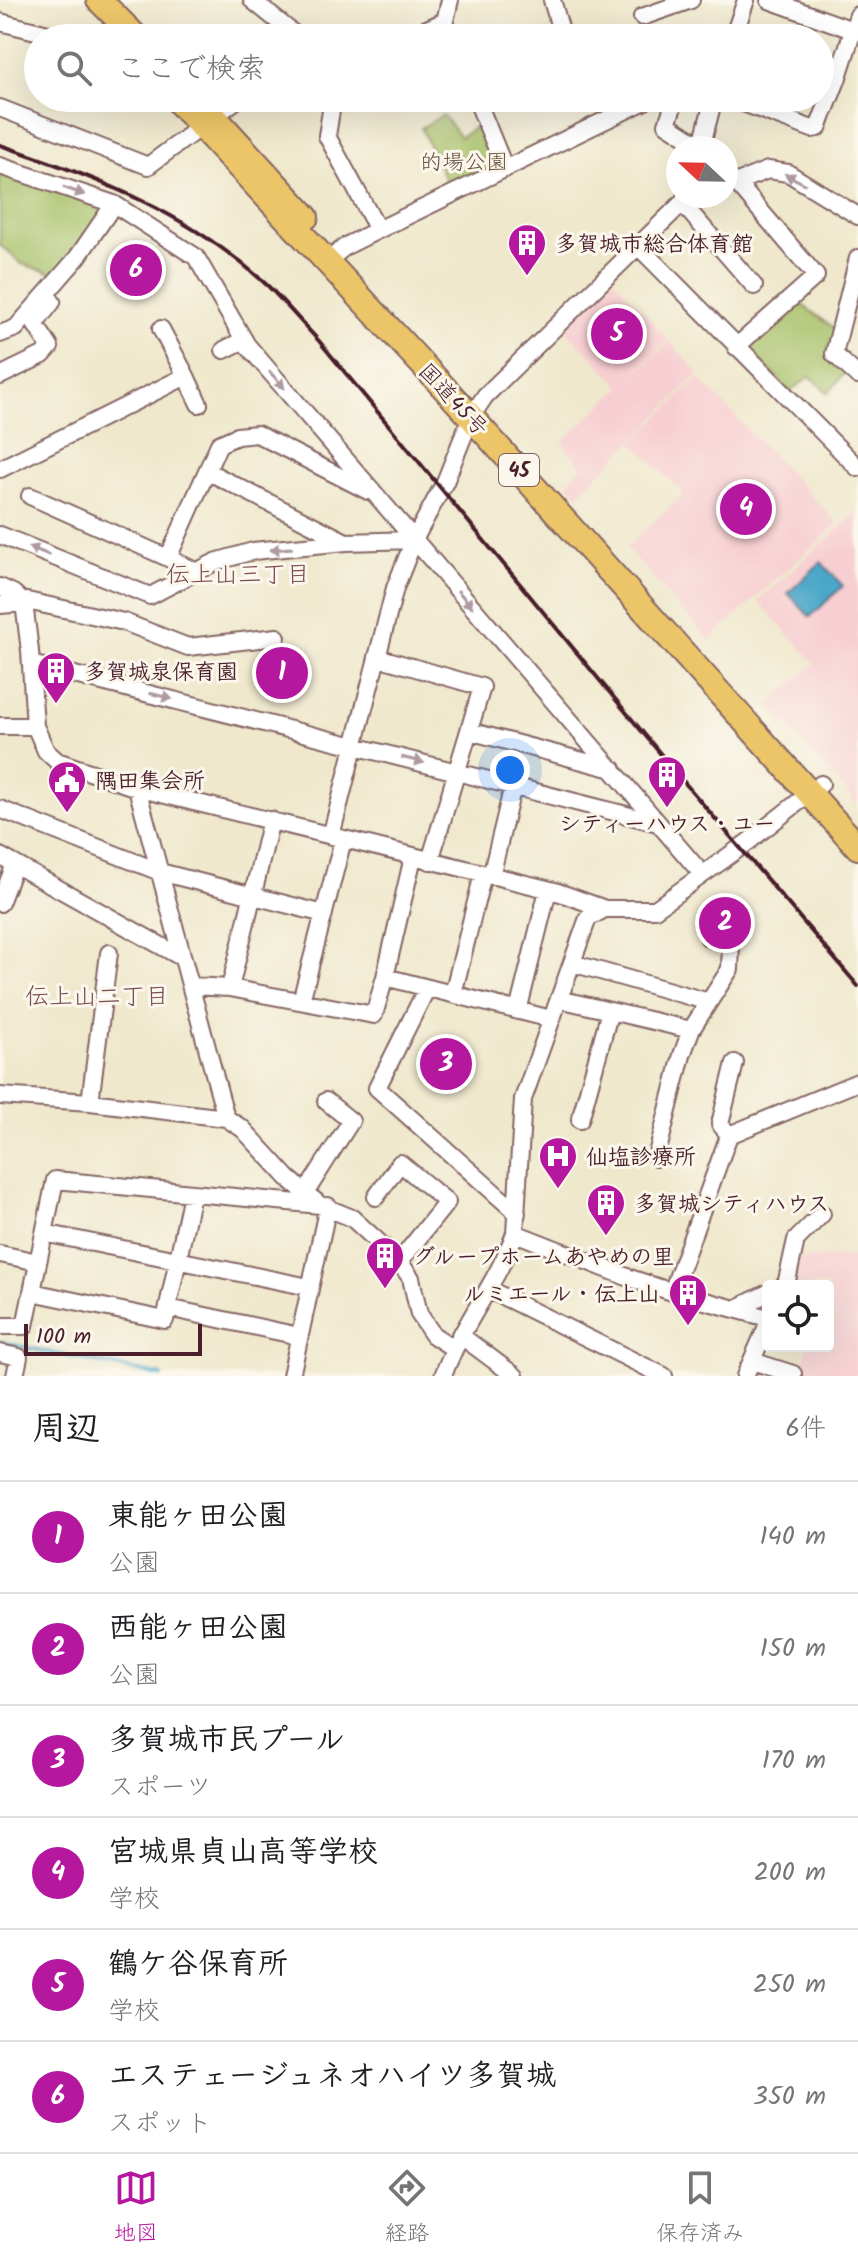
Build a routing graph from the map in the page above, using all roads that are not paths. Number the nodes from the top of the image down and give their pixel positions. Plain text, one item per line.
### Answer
1 (99, 0) edge
2 (252, 0) edge
3 (450, 0) edge
4 (552, 0) edge
5 (691, 0) edge
6 (745, 0) edge
7 (769, 0) edge
8 (642, 17) dead end
9 (445, 21) junction
10 (0, 22) edge
11 (122, 24) edge
12 (282, 24) edge
13 (438, 24) edge
14 (446, 24) edge
15 (559, 24) edge
16 (737, 24) edge
17 (856, 26) edge
18 (24, 28) edge
19 (834, 79) edge
20 (837, 80) junction
21 (834, 88) edge
22 (0, 108) edge
23 (331, 112) edge
24 (482, 112) edge
25 (622, 112) edge
26 (671, 112) edge
27 (710, 112) edge
28 (767, 112) edge
29 (824, 112) edge
30 (204, 114) edge
31 (685, 136) edge
32 (704, 136) edge
33 (0, 166) edge
34 (505, 169) junction
35 (738, 181) edge
36 (738, 192) edge
37 (114, 204) junction
38 (676, 208) edge
39 (691, 208) edge
40 (858, 215) edge
41 (378, 230) junction
42 (637, 245) junction
43 (332, 257) junction
44 (858, 258) edge
45 (754, 286) dead end
46 (46, 293) junction
47 (852, 302) edge
48 (161, 329) dead end
49 (0, 334) edge
50 (244, 340) junction
51 (736, 347) junction
52 (224, 350) dead end
53 (0, 376) edge
54 (186, 376) junction
55 (858, 376) edge
56 (199, 404) dead end
57 (474, 411) junction
58 (858, 468) edge
59 (0, 469) edge
60 (207, 471) junction
61 (377, 495) junction
62 (30, 496) dead end
63 (0, 535) edge
64 (414, 540) junction
65 (346, 542) junction
66 (168, 558) junction
67 (197, 572) junction
68 (0, 587) edge
69 (24, 603) junction
70 (0, 605) edge
71 (277, 637) dead end
72 (377, 657) junction
73 (31, 664) junction
74 (0, 726) edge
75 (35, 726) junction
76 (469, 731) junction
77 (355, 746) junction
78 (613, 769) junction
79 (457, 771) junction
80 (513, 786) junction
81 (137, 788) junction
82 (815, 789) junction
83 (0, 809) edge
84 (271, 820) junction
85 (658, 823) junction
86 (858, 824) edge
87 (337, 838) junction
88 (858, 847) edge
89 (413, 857) junction
90 (8, 860) edge
91 (430, 861) junction
92 (160, 872) junction
93 (702, 874) junction
94 (487, 875) junction
95 (548, 890) junction
96 (252, 896) junction
97 (0, 903) edge
98 (605, 909) junction
99 (324, 914) junction
100 (709, 938) dead end
101 (109, 953) dead end
102 (181, 957) junction
103 (572, 963) junction
104 (385, 977) junction
105 (191, 986) junction
106 (230, 988) junction
107 (427, 988) junction
108 (453, 994) junction
109 (559, 999) junction
110 (301, 1001) junction
111 (709, 1002) junction
112 (518, 1011) junction
113 (610, 1011) junction
114 (551, 1019) junction
115 (691, 1030) junction
116 (735, 1063) dead end
117 (858, 1082) edge
118 (0, 1096) edge
119 (326, 1101) dead end
120 (90, 1102) junction
121 (226, 1118) junction
122 (580, 1120) dead end
123 (729, 1135) junction
124 (656, 1158) dead end
125 (306, 1192) junction
126 (192, 1194) junction
127 (376, 1197) dead end
128 (324, 1206) junction
129 (517, 1213) junction
130 (822, 1214) dead end
131 (44, 1233) junction
132 (515, 1233) junction
133 (0, 1254) edge
134 (178, 1259) junction
135 (38, 1262) junction
136 (399, 1262) junction
137 (787, 1280) edge
138 (309, 1287) junction
139 (488, 1289) junction
140 (32, 1292) junction
141 (672, 1292) junction
142 (762, 1296) edge
143 (168, 1308) junction
144 (735, 1309) junction
145 (762, 1319) edge
146 (0, 1326) edge
147 (762, 1335) edge
148 (299, 1336) junction
149 (456, 1342) junction
150 (0, 1353) edge
151 (748, 1369) edge
152 (15, 1376) edge
153 (291, 1376) edge
154 (443, 1376) edge
155 (515, 1376) edge
156 (664, 1376) edge
157 (792, 1376) edge

1 - 11 highway
2 - 12 street
3 - 9 street
4 - 15 street
5 - 8 street
6 - 16 street
7 - 17 street
9 - 13 street
9 - 14 street
10 - 18 street
17 - 20 street
19 - 20 street
20 - 21 street
22 - 30 street
23 - 41 street
24 - 34 street
25 - 34 street
26 - 31 street
27 - 32 street
28 - 29 street
30 - 43 highway, 国道45号 / 45
33 -> 37 street
34 - 41 street
40 -> 35 street
36 - 51 street
37 - 46 street
37 - 50 street
38 - 42 street
39 - 45 street
41 - 43 street
42 - 51 street
42 - 57 street
43 - 57 highway, 国道45号 / 45
44 - 47 street
46 - 49 street
46 - 53 street
47 - 55 street
48 - 54 street
50 - 52 street
50 -> 61 street
51 - 58 street
54 - 56 street
54 - 59 street
57 - 64 street
57 - 82 highway, 国道45号 / 45
60 - 61 street
60 - 65 street
60 - 66 street
61 - 64 street
62 - 66 street
67 -> 63 street
64 - 65 street
64 - 72 street
64 -> 78 street
65 -> 67 street
66 - 67 street
68 - 69 street
69 - 70 street
69 - 71 street
69 - 73 street
72 - 76 street
72 - 77 street
73 - 75 street
73 -> 77 street
74 - 75 street
75 - 81 street
76 - 78 street
76 - 79 street
77 -> 79 street
77 - 87 street
78 - 85 street
79 - 80 street
79 - 91 street
80 - 85 street
80 - 94 street
81 - 84 street
81 - 92 street
82 - 86 highway, 国道45号 / 45
82 - 88 highway, 国道45号 / 45
82 - 93 street
83 - 92 street
84 - 87 street
84 - 96 street
85 - 93 street
87 - 89 street
87 - 99 street
89 - 91 street
89 - 104 street
90 - 97 street
90 - 102 street
91 - 94 street
92 - 96 street
92 - 102 street
93 - 98 street
94 - 95 street
94 - 108 street
95 - 98 street
95 - 112 street
96 - 99 street
96 - 106 street
98 - 103 street
99 - 110 street
100 - 111 street
101 - 120 street
102 - 105 street
103 - 109 street
103 - 111 street
104 - 107 street
104 - 110 street
105 - 106 street
105 - 121 street
106 - 110 street
107 - 108 street
107 - 129 street
108 - 112 street
109 - 113 street
109 - 114 street
111 - 115 street
112 - 114 street
113 - 115 street
113 - 122 street
114 - 129 street
115 - 124 street
116 - 123 street
117 - 123 street
118 - 120 street
119 - 125 street
120 - 121 street
121 - 125 street
123 - 141 street
125 - 128 street
126 - 128 street
126 - 131 street
126 - 134 street
127 - 136 street
128 - 136 street
128 - 138 street
129 - 132 street
130 - 137 street
131 - 134 street
131 - 135 street
132 - 139 street
132 - 141 street
133 - 135 street
134 - 138 street
134 - 143 street
135 - 140 street
136 - 149 street
138 - 148 street
139 - 149 street
139 - 156 street
140 - 143 street
140 - 146 street
141 - 144 street
142 - 144 street
143 - 148 street
144 - 145 street
147 - 151 street
148 - 153 street
149 - 154 street
149 - 155 street
150 - 152 street
151 - 157 street

